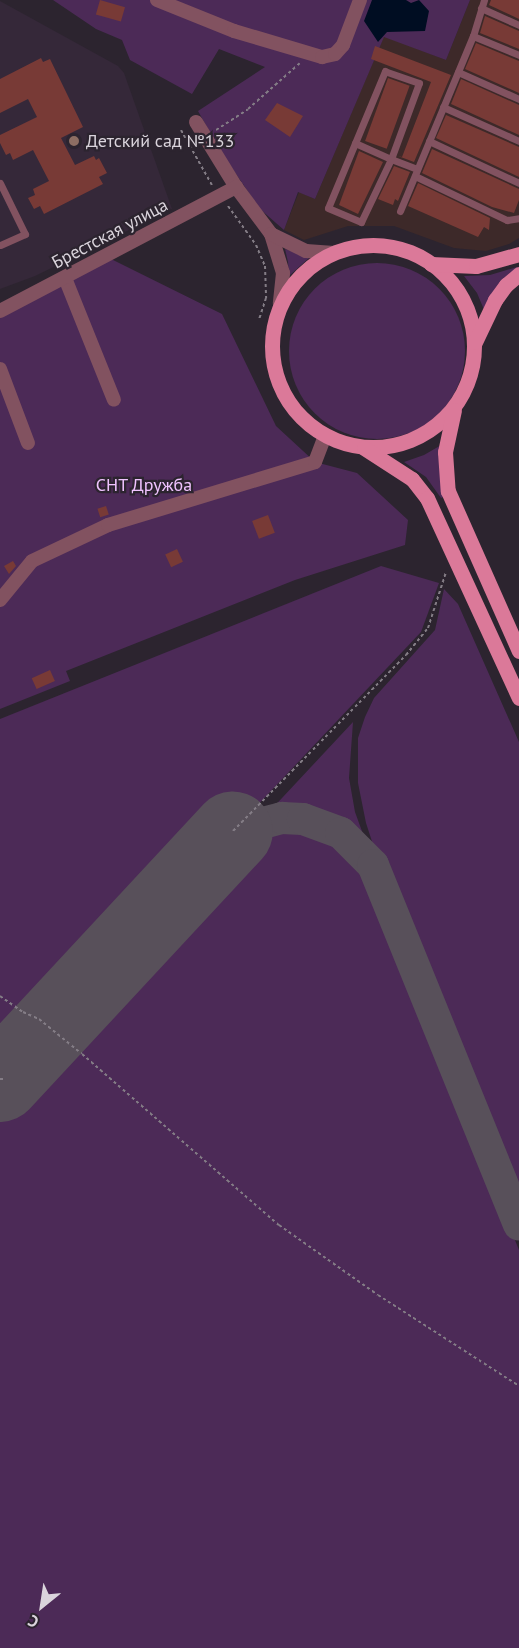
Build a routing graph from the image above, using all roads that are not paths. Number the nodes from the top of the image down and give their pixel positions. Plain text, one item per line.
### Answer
1 (157, 0) edge
2 (360, 0) edge
3 (484, 0) edge
4 (481, 8) junction
5 (519, 25) edge
6 (473, 36) junction
7 (519, 56) edge
8 (458, 72) junction
9 (519, 99) edge
10 (443, 107) junction
11 (196, 122) dead end
12 (429, 141) junction
13 (519, 141) edge
14 (355, 143) junction
15 (391, 159) junction
16 (416, 172) junction
17 (0, 183) edge
18 (519, 183) edge
19 (237, 188) junction
20 (400, 212) dead end
21 (519, 218) edge
22 (271, 234) junction
23 (0, 245) edge
24 (334, 253) junction
25 (519, 254) edge
26 (431, 264) junction
27 (519, 274) edge
28 (65, 278) junction
29 (280, 304) junction
30 (0, 310) edge
31 (474, 345) junction
32 (0, 369) edge
33 (114, 399) dead end
34 (456, 405) junction
35 (325, 436) junction
36 (28, 443) dead end
37 (362, 447) junction
38 (0, 600) edge
39 (519, 651) edge
40 (519, 698) edge

1 - 2 street
3 - 4 lane
4 - 5 lane
4 - 6 lane
6 - 7 lane
6 - 8 lane
8 - 9 lane
8 - 10 lane
10 - 12 lane
10 - 13 lane
11 - 19 street
12 - 16 lane
12 - 18 lane
14 - 15 lane
14 - 15 lane
14 - 15 lane
15 - 16 lane
16 - 20 lane
16 - 21 lane
17 - 23 lane
19 - 22 street
19 - 28 street, Брестская улица
22 - 24 street
22 - 29 street
24 - 26 main road
24 - 29 main road
25 - 26 main road
26 - 31 main road
27 - 31 main road
28 - 30 street, Брестская улица
28 - 33 street
29 - 35 main road
31 - 34 main road
32 - 36 street
34 - 37 main road
34 - 39 main road
35 - 37 main road
35 - 38 street
37 - 40 main road

